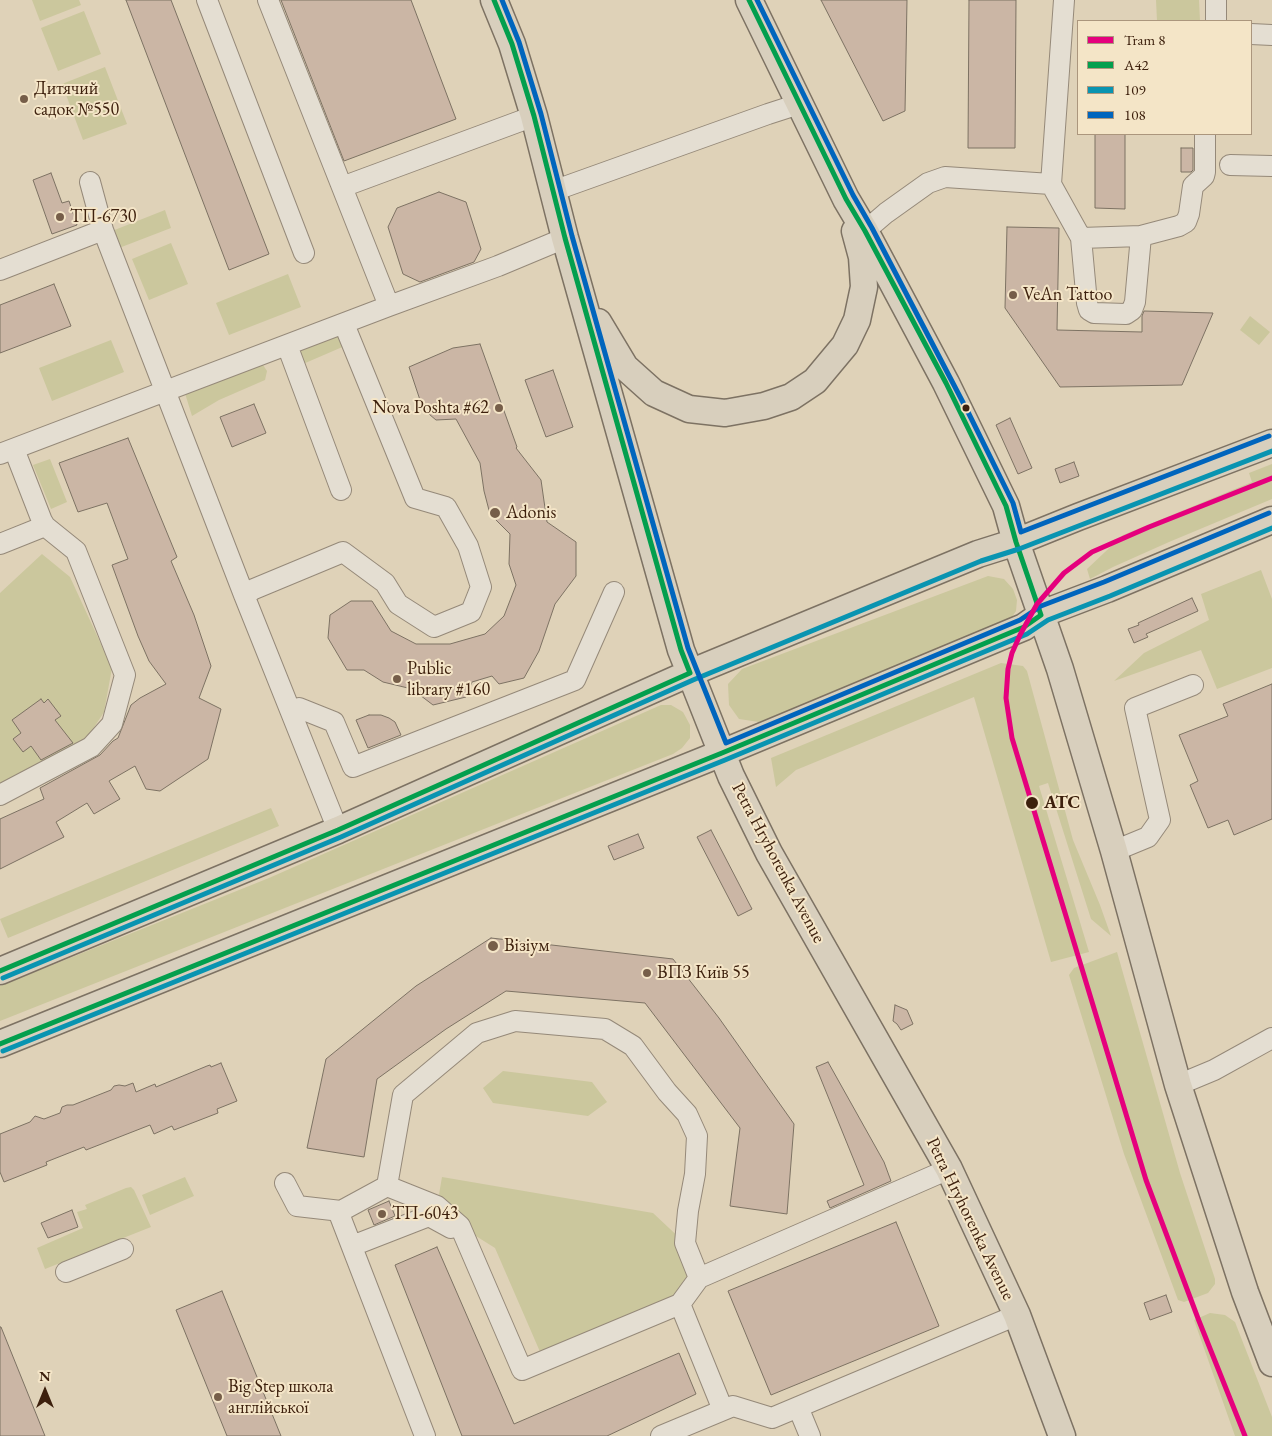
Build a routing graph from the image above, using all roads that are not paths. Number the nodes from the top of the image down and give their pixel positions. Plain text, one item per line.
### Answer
1 (206, 0) edge
2 (268, 0) edge
3 (494, 0) edge
4 (749, 0) edge
5 (1064, 0) edge
6 (1216, 0) edge
7 (1216, 20) edge
8 (1252, 34) edge
9 (1272, 35) edge
10 (799, 104) junction
11 (534, 116) junction
12 (1205, 135) edge
13 (1230, 165) dead end
14 (1272, 166) edge
15 (90, 182) dead end
16 (1051, 184) junction
17 (342, 187) junction
18 (553, 192) junction
19 (848, 202) junction
20 (103, 230) junction
21 (865, 231) junction
22 (1141, 236) junction
23 (565, 238) junction
24 (1081, 238) junction
25 (304, 254) dead end
26 (0, 270) edge
27 (581, 293) junction
28 (389, 306) junction
29 (344, 324) junction
30 (287, 345) junction
31 (166, 391) junction
32 (1272, 443) edge
33 (7, 451) edge
34 (341, 490) dead end
35 (1272, 520) edge
36 (45, 526) junction
37 (1016, 542) junction
38 (0, 544) edge
39 (614, 592) dead end
40 (244, 595) junction
41 (1041, 615) junction
42 (690, 673) junction
43 (1194, 685) dead end
44 (291, 711) junction
45 (722, 753) junction
46 (0, 795) edge
47 (338, 830) junction
48 (1114, 851) junction
49 (0, 971) edge
50 (1272, 1038) edge
51 (0, 1044) edge
52 (1178, 1085) junction
53 (948, 1169) junction
54 (285, 1183) dead end
55 (387, 1186) junction
56 (340, 1211) junction
57 (463, 1235) junction
58 (352, 1246) junction
59 (123, 1250) dead end
60 (66, 1272) dead end
61 (699, 1278) junction
62 (680, 1304) junction
63 (1017, 1315) junction
64 (1272, 1363) edge
65 (798, 1408) junction
66 (722, 1410) junction
67 (425, 1436) edge
68 (661, 1436) edge
69 (810, 1436) edge
70 (1062, 1436) edge

1 - 25 street
2 - 17 street
3 - 11 main road, Petra Hryhorenka Avenue
4 - 10 main road
5 - 16 street
6 - 7 street
8 - 9 street
10 - 18 street
10 - 19 main road
11 - 17 street
11 - 18 main road, Petra Hryhorenka Avenue
12 - 22 street
13 - 14 street
15 - 20 street
16 - 21 street
16 - 24 street
17 - 28 street
18 - 23 main road, Petra Hryhorenka Avenue
19 - 21 main road
19 - 27 main road
20 - 26 street
20 - 31 street
21 - 37 main road
22 - 24 street
22 - 24 street
23 - 27 main road, Petra Hryhorenka Avenue
23 - 28 street
27 - 42 main road, Petra Hryhorenka Avenue
28 - 29 street
29 - 30 street
29 - 40 street
30 - 31 street
30 - 34 street
31 - 33 street
31 - 40 street
32 - 37 main road
33 - 36 street
35 - 41 main road
36 - 38 street
36 - 46 street
37 - 41 main road
37 - 42 main road
39 - 44 street
40 - 44 street
41 - 45 main road
41 - 48 main road
42 - 45 main road, Petra Hryhorenka Avenue
42 - 47 main road
43 - 48 street
44 - 47 street
45 - 51 main road
45 - 53 main road, Petra Hryhorenka Avenue
47 - 49 main road
48 - 52 main road
50 - 52 street
52 - 64 main road
53 - 61 street
53 - 63 main road, Petra Hryhorenka Avenue
54 - 56 street
55 - 56 street
55 - 57 street
55 - 61 street
56 - 58 street
57 - 58 street
57 - 62 street
58 - 67 street
59 - 60 street
61 - 62 street
62 - 66 street
63 - 65 street
63 - 70 main road, Petra Hryhorenka Avenue
65 - 66 street
65 - 69 street
66 - 68 street

